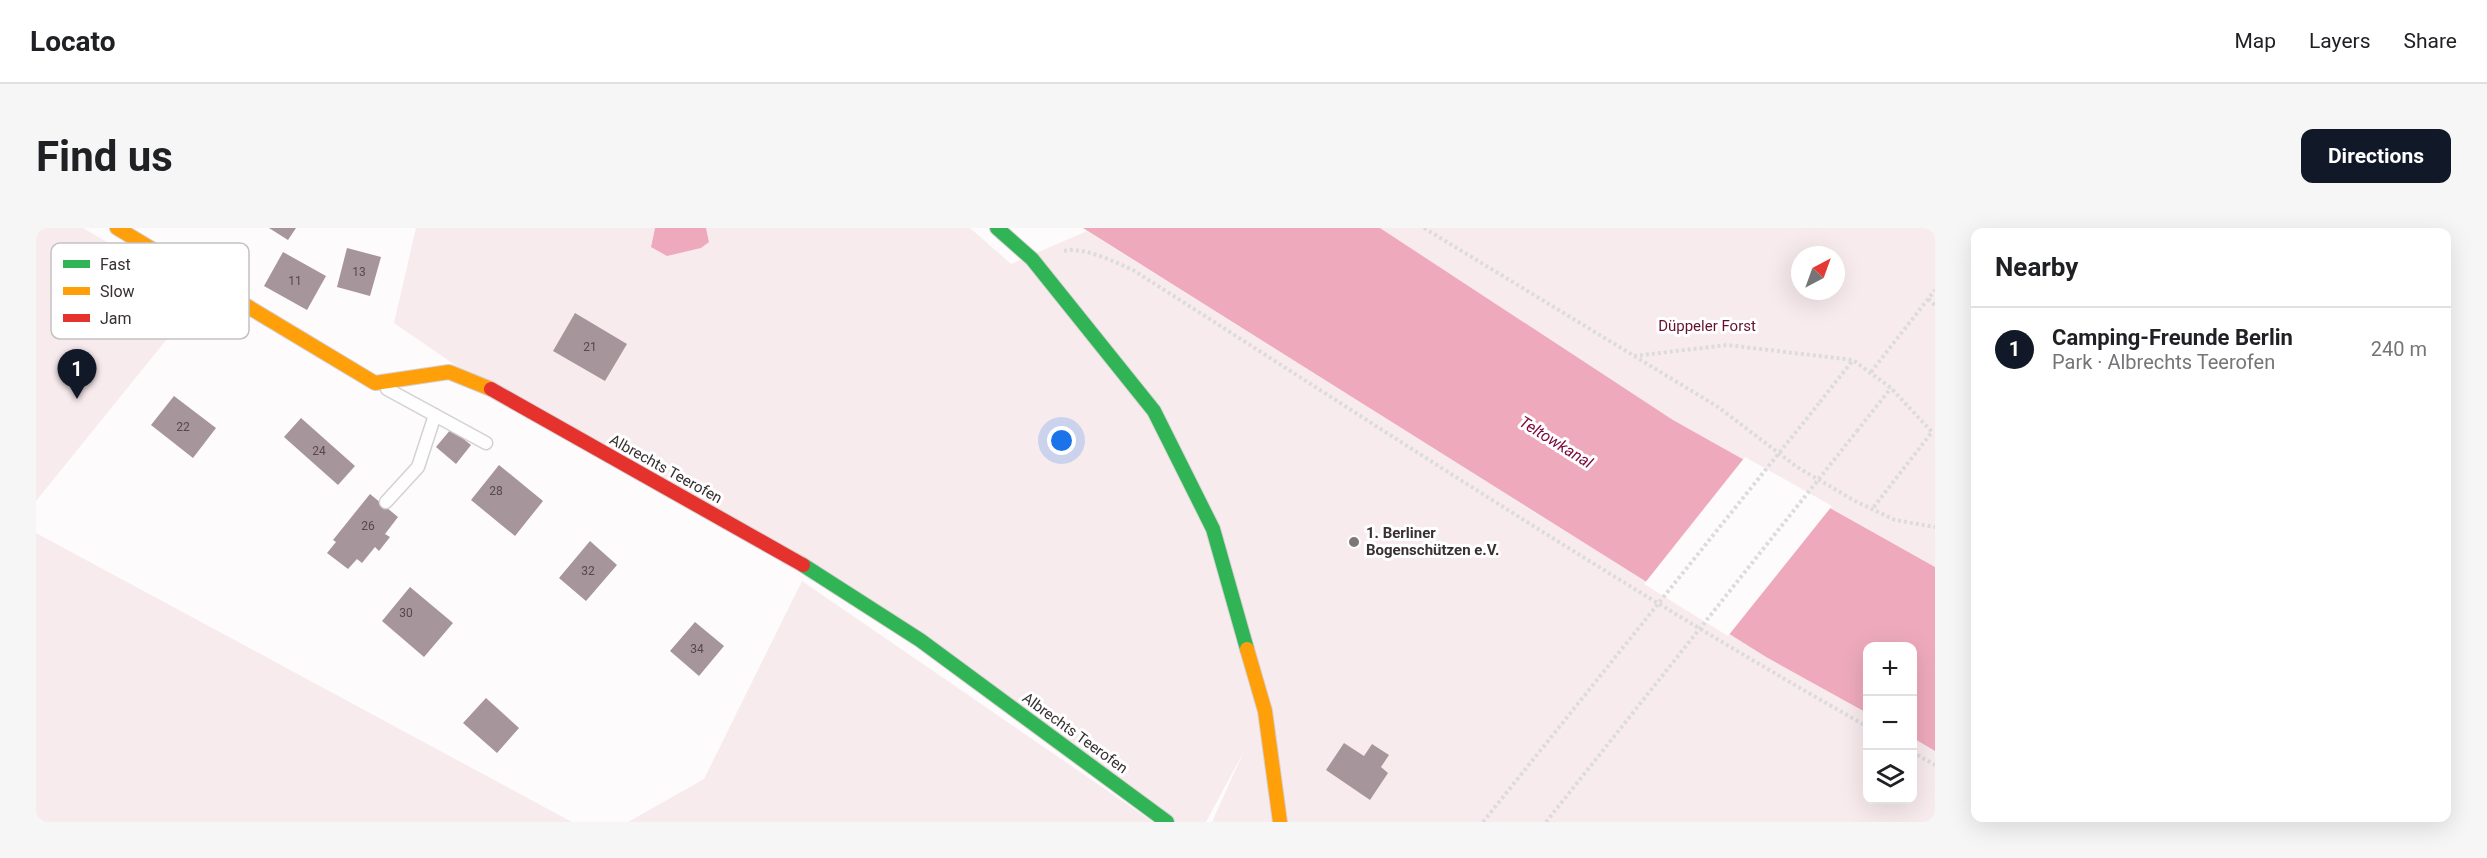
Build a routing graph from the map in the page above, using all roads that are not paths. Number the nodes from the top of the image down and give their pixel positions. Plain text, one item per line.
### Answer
1 (117, 228) edge
2 (997, 228) edge
3 (142, 243) edge
4 (249, 307) edge
5 (375, 382) junction
6 (435, 415) junction
7 (486, 443) dead end
8 (386, 502) dead end
9 (1167, 822) edge
10 (1280, 822) edge

1 - 3 street
2 - 10 street
4 - 5 street
5 - 6 lane
5 - 9 street, Albrechts Teerofen
6 - 7 lane
6 - 8 lane

